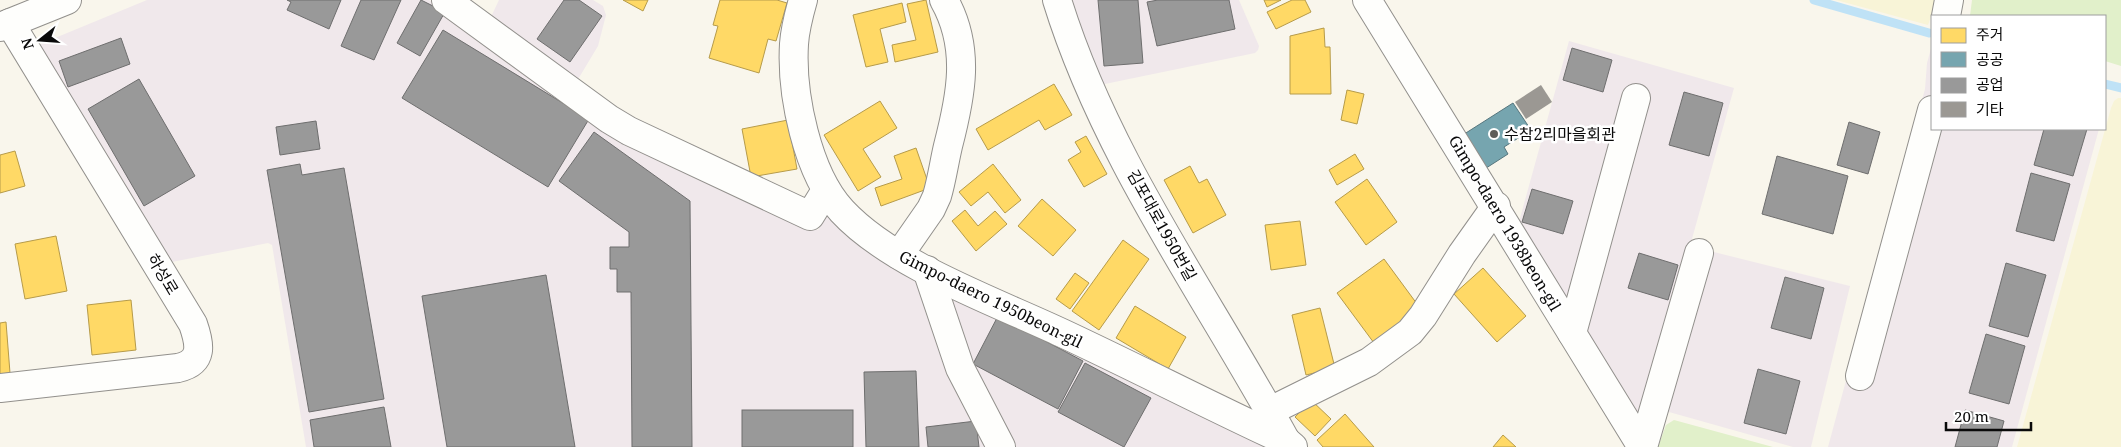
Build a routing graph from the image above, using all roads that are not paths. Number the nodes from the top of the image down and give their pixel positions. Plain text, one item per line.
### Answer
1 (67, 0) edge
2 (446, 0) edge
3 (803, 0) edge
4 (944, 0) edge
5 (1057, 0) edge
6 (1367, 0) edge
7 (1949, 0) edge
8 (8, 15) edge
9 (1946, 15) edge
10 (1636, 98) dead end
11 (1931, 114) edge
12 (826, 190) junction
13 (1496, 206) junction
14 (1699, 253) dead end
15 (899, 255) junction
16 (927, 270) junction
17 (1572, 333) junction
18 (1860, 376) dead end
19 (0, 388) edge
20 (1270, 411) junction
21 (1289, 444) edge
22 (1001, 447) edge
23 (1642, 447) edge

1 - 8 street
2 - 12 street
3 - 12 street, Gimpo-daero 1950beon-gil
4 - 15 street
5 - 20 street, 김포대로1950번길
6 - 13 street, Gimpo-daero 1938beon-gil
7 - 9 street
8 - 19 street, 하성로
10 - 17 street
11 - 18 street
12 - 15 street, Gimpo-daero 1950beon-gil
13 - 17 street, Gimpo-daero 1938beon-gil
13 - 20 street
14 - 23 street
15 - 16 street, Gimpo-daero 1950beon-gil
16 - 21 street, Gimpo-daero 1950beon-gil
16 - 22 street
17 - 23 street, Gimpo-daero 1938beon-gil
20 - 21 street, 김포대로1950번길

